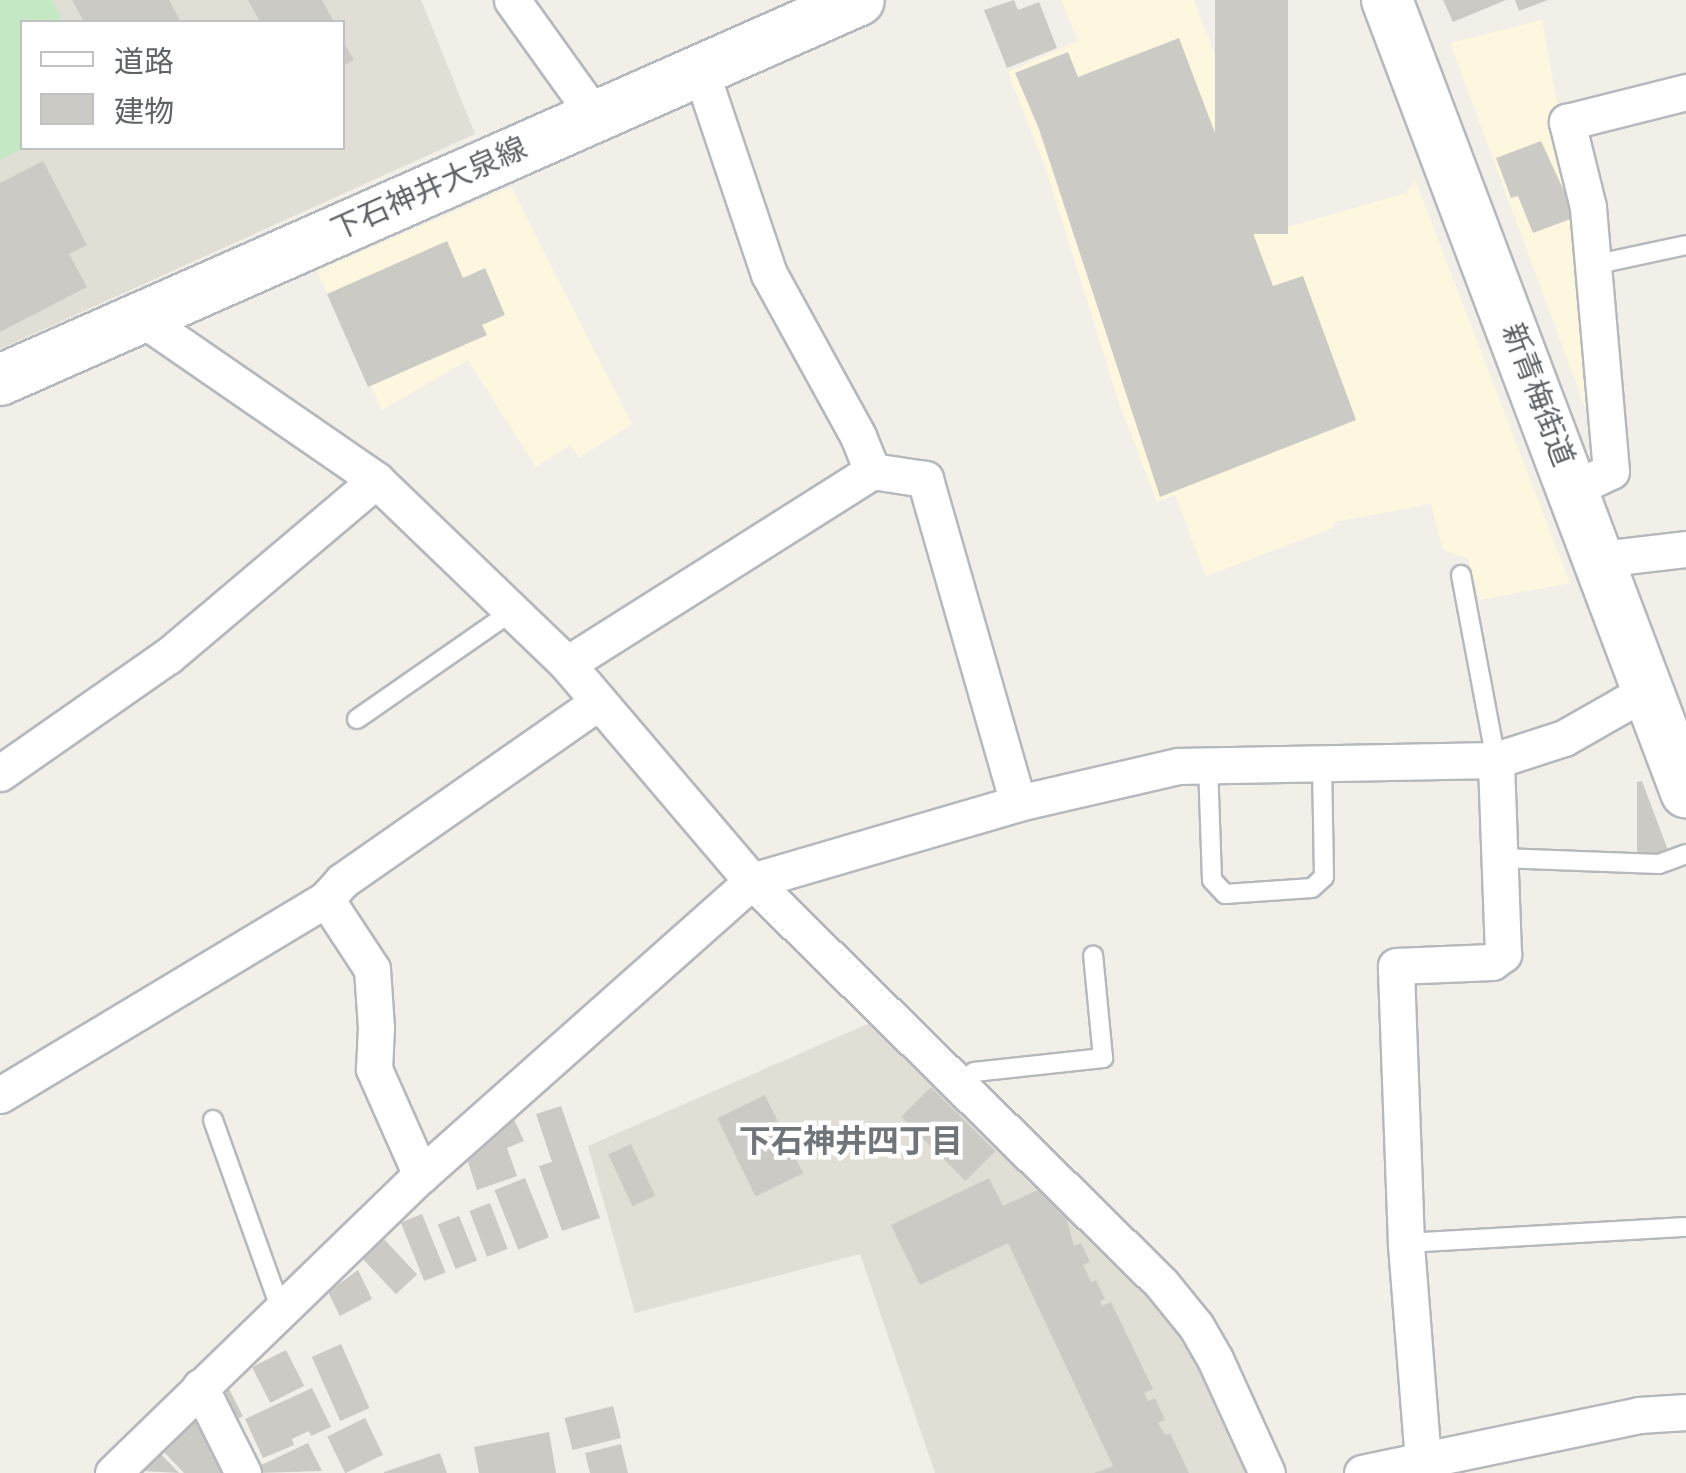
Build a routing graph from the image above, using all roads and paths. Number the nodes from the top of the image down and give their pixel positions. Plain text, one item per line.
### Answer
1 (859, 0) edge
2 (1387, 0) edge
3 (517, 1) edge
4 (700, 69) junction
5 (1686, 92) edge
6 (595, 116) junction
7 (1686, 245) edge
8 (1593, 265) junction
9 (140, 317) junction
10 (0, 380) edge
11 (872, 470) junction
12 (376, 480) junction
13 (1573, 489) junction
14 (1686, 548) edge
15 (1600, 560) junction
16 (1461, 574) dead end
17 (514, 610) junction
18 (567, 664) junction
19 (1648, 690) junction
20 (599, 702) junction
21 (357, 718) dead end
22 (1496, 760) junction
23 (1322, 763) junction
24 (1208, 766) junction
25 (0, 773) edge
26 (1686, 792) edge
27 (1018, 803) junction
28 (1686, 854) edge
29 (1501, 858) junction
30 (752, 881) junction
31 (326, 898) junction
32 (1094, 955) dead end
33 (958, 1085) junction
34 (0, 1095) edge
35 (213, 1120) dead end
36 (421, 1175) junction
37 (1686, 1227) edge
38 (1406, 1243) junction
39 (281, 1310) junction
40 (200, 1387) junction
41 (1686, 1412) edge
42 (1418, 1468) edge
43 (113, 1473) edge
44 (243, 1473) edge
45 (1267, 1473) edge
46 (1362, 1473) edge

1 - 4 main road, 下石神井大泉線
2 - 13 main road, 新青梅街道
3 - 6 street
4 - 6 main road, 下石神井大泉線
4 - 11 street
5 - 8 street
6 - 9 main road, 下石神井大泉線
7 - 8 lane
8 - 13 street
9 - 10 main road, 下石神井大泉線
9 - 12 street
11 - 18 street
11 - 27 street
12 - 17 street
12 - 25 street
13 - 15 main road, 新青梅街道
14 - 15 street
15 - 19 main road, 新青梅街道
16 - 22 lane
17 - 18 street
17 - 21 lane
18 - 20 street
19 - 22 street
19 - 26 main road, 新青梅街道
20 - 30 street
20 - 31 street
22 - 23 street
22 - 29 street
23 - 24 street
23 - 24 lane
24 - 27 street
27 - 30 street
28 - 29 lane
29 - 38 street
30 - 33 street
30 - 36 street
31 - 34 street
31 - 36 street
32 - 33 lane
33 - 45 street
35 - 39 lane
36 - 39 street
37 - 38 lane
38 - 42 street
39 - 40 street
40 - 43 street
40 - 44 street
41 - 42 street
42 - 46 street

